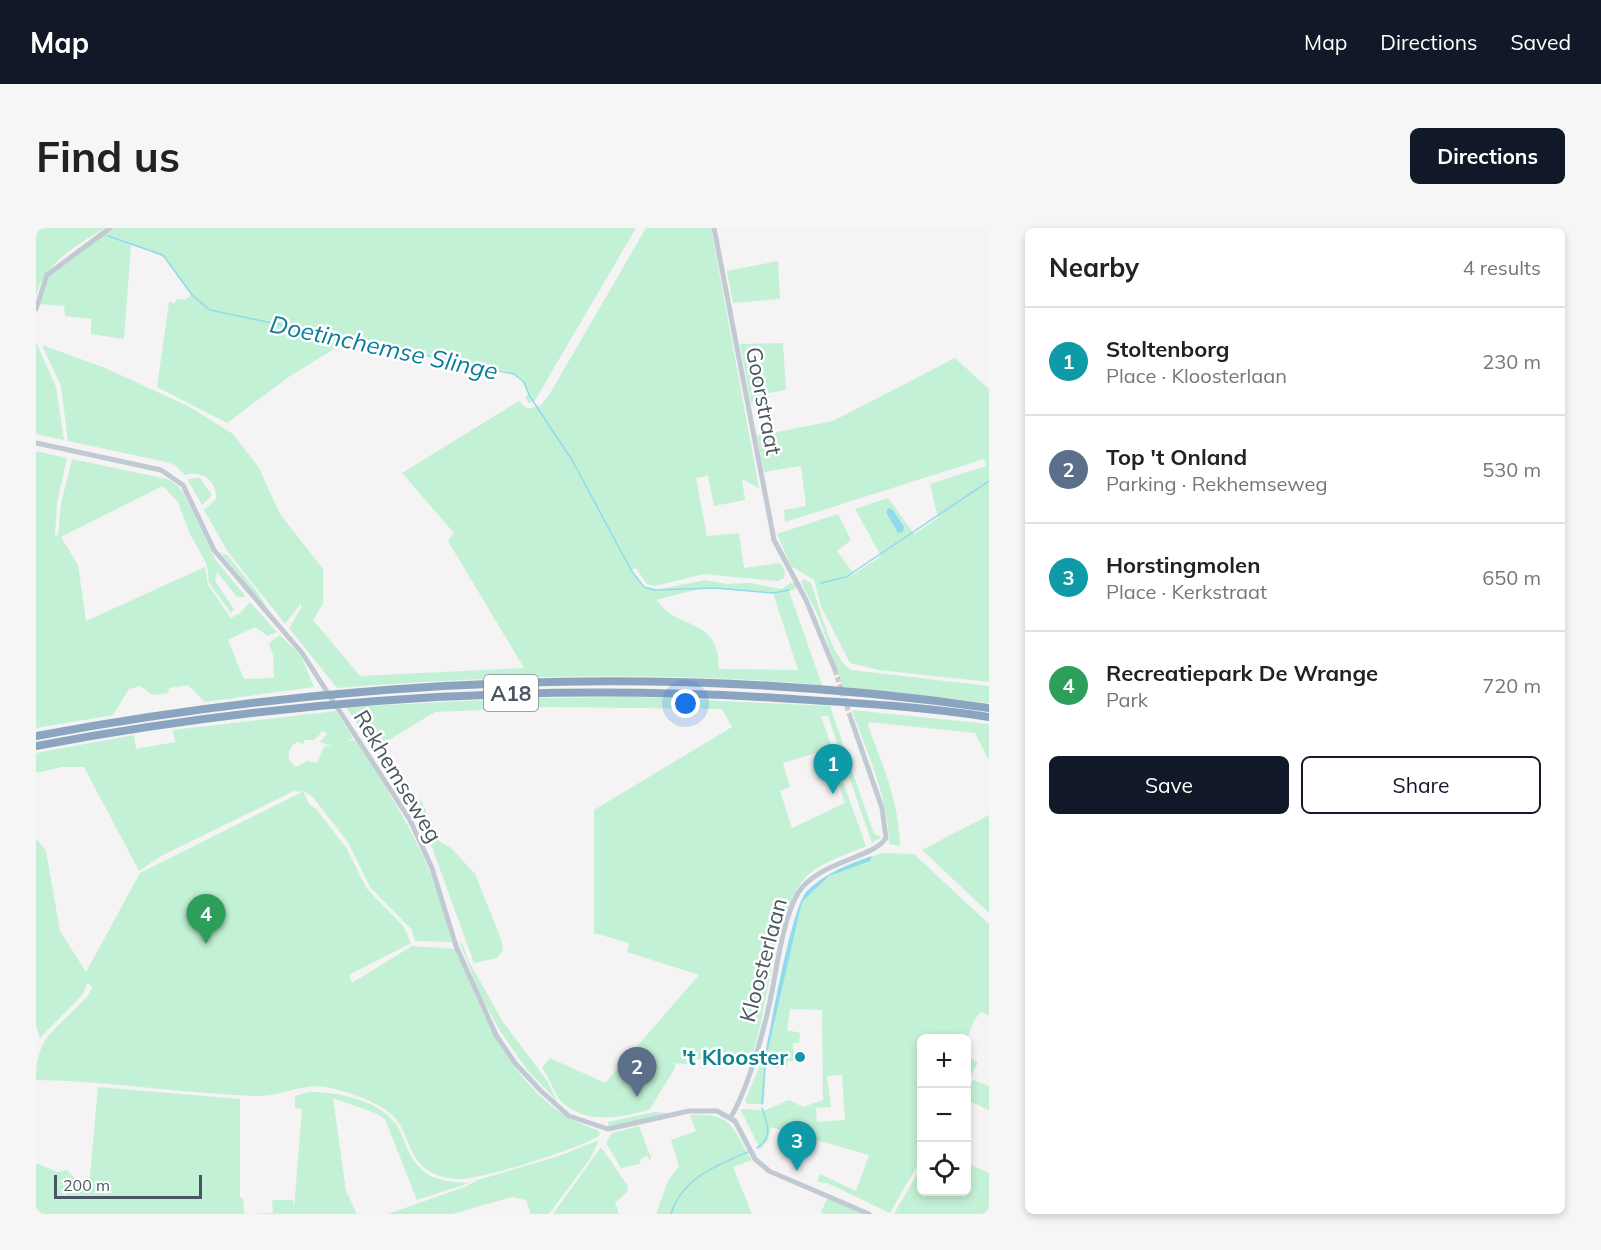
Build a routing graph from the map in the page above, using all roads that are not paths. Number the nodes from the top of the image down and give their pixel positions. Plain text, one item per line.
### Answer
1 (714, 228) edge
2 (107, 229) edge
3 (36, 309) edge
4 (36, 443) edge
5 (835, 670) tunnel mouth
6 (989, 708) edge
7 (989, 717) edge
8 (851, 719) tunnel mouth
9 (36, 736) edge
10 (36, 746) edge
11 (731, 1117) junction
12 (869, 1214) edge

1 - 5 street, Goorstraat
2 - 3 street
4 - 11 street, Rekhemseweg
6 - 9 highway, A18
7 - 10 highway, A18
8 - 11 street, Kloosterlaan
11 - 12 street

